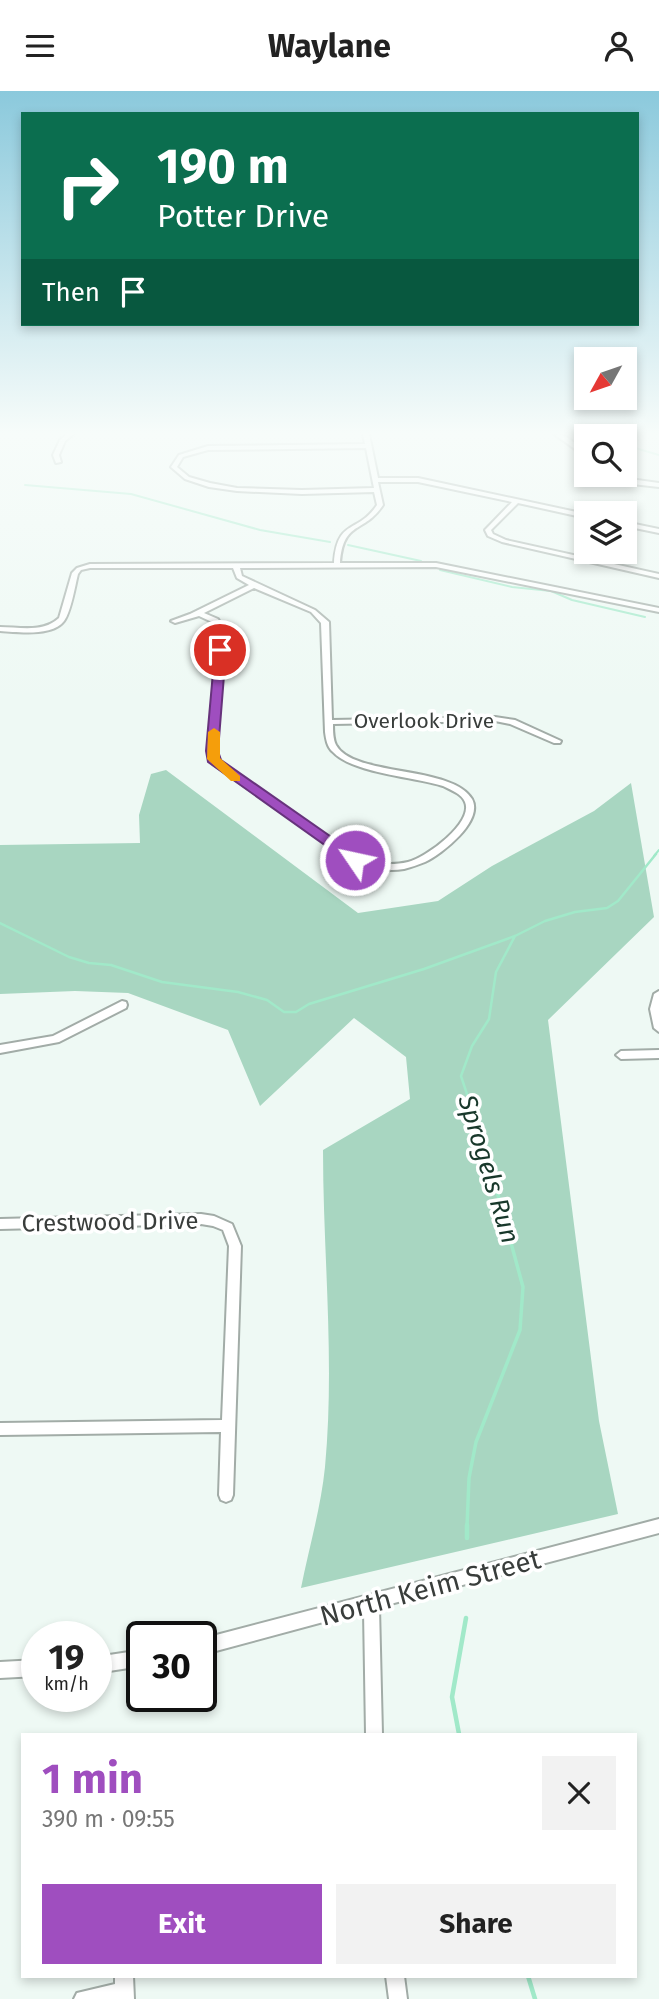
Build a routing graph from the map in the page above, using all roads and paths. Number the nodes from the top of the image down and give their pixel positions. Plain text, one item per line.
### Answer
1 (359, 523) edge
2 (495, 523) edge
3 (637, 526) edge
4 (659, 531) edge
5 (236, 565) junction
6 (337, 565) junction
7 (659, 576) edge
8 (254, 585) junction
9 (659, 610) edge
10 (199, 613) junction
11 (175, 621) dead end
12 (0, 629) edge
13 (329, 722) junction
14 (557, 741) dead end
15 (659, 994) edge
16 (122, 1006) dead end
17 (659, 1028) edge
18 (0, 1049) edge
19 (659, 1054) edge
20 (621, 1055) dead end
21 (0, 1224) edge
22 (227, 1426) junction
23 (0, 1429) edge
24 (226, 1495) dead end
25 (659, 1527) edge
26 (372, 1602) junction
27 (217, 1643) edge
28 (21, 1668) edge
29 (0, 1669) edge
30 (374, 1733) edge
31 (395, 1978) edge
32 (125, 1989) edge
33 (83, 1999) edge
34 (398, 1999) edge

1 - 6 street
2 - 7 street
3 - 4 street
5 - 6 street
5 - 8 street
5 - 12 street
6 - 9 street
8 - 10 street
8 - 13 street
10 - 11 street
10 - 13 street
13 - 14 street, Overlook Drive
15 - 17 street
16 - 18 street
19 - 20 street
21 - 22 street, Crestwood Drive
22 - 23 street
22 - 24 street, Crestwood Drive
25 - 26 street, North Keim Street
26 - 27 street, North Keim Street
26 - 30 street
28 - 29 street
31 - 34 street
32 - 33 street

